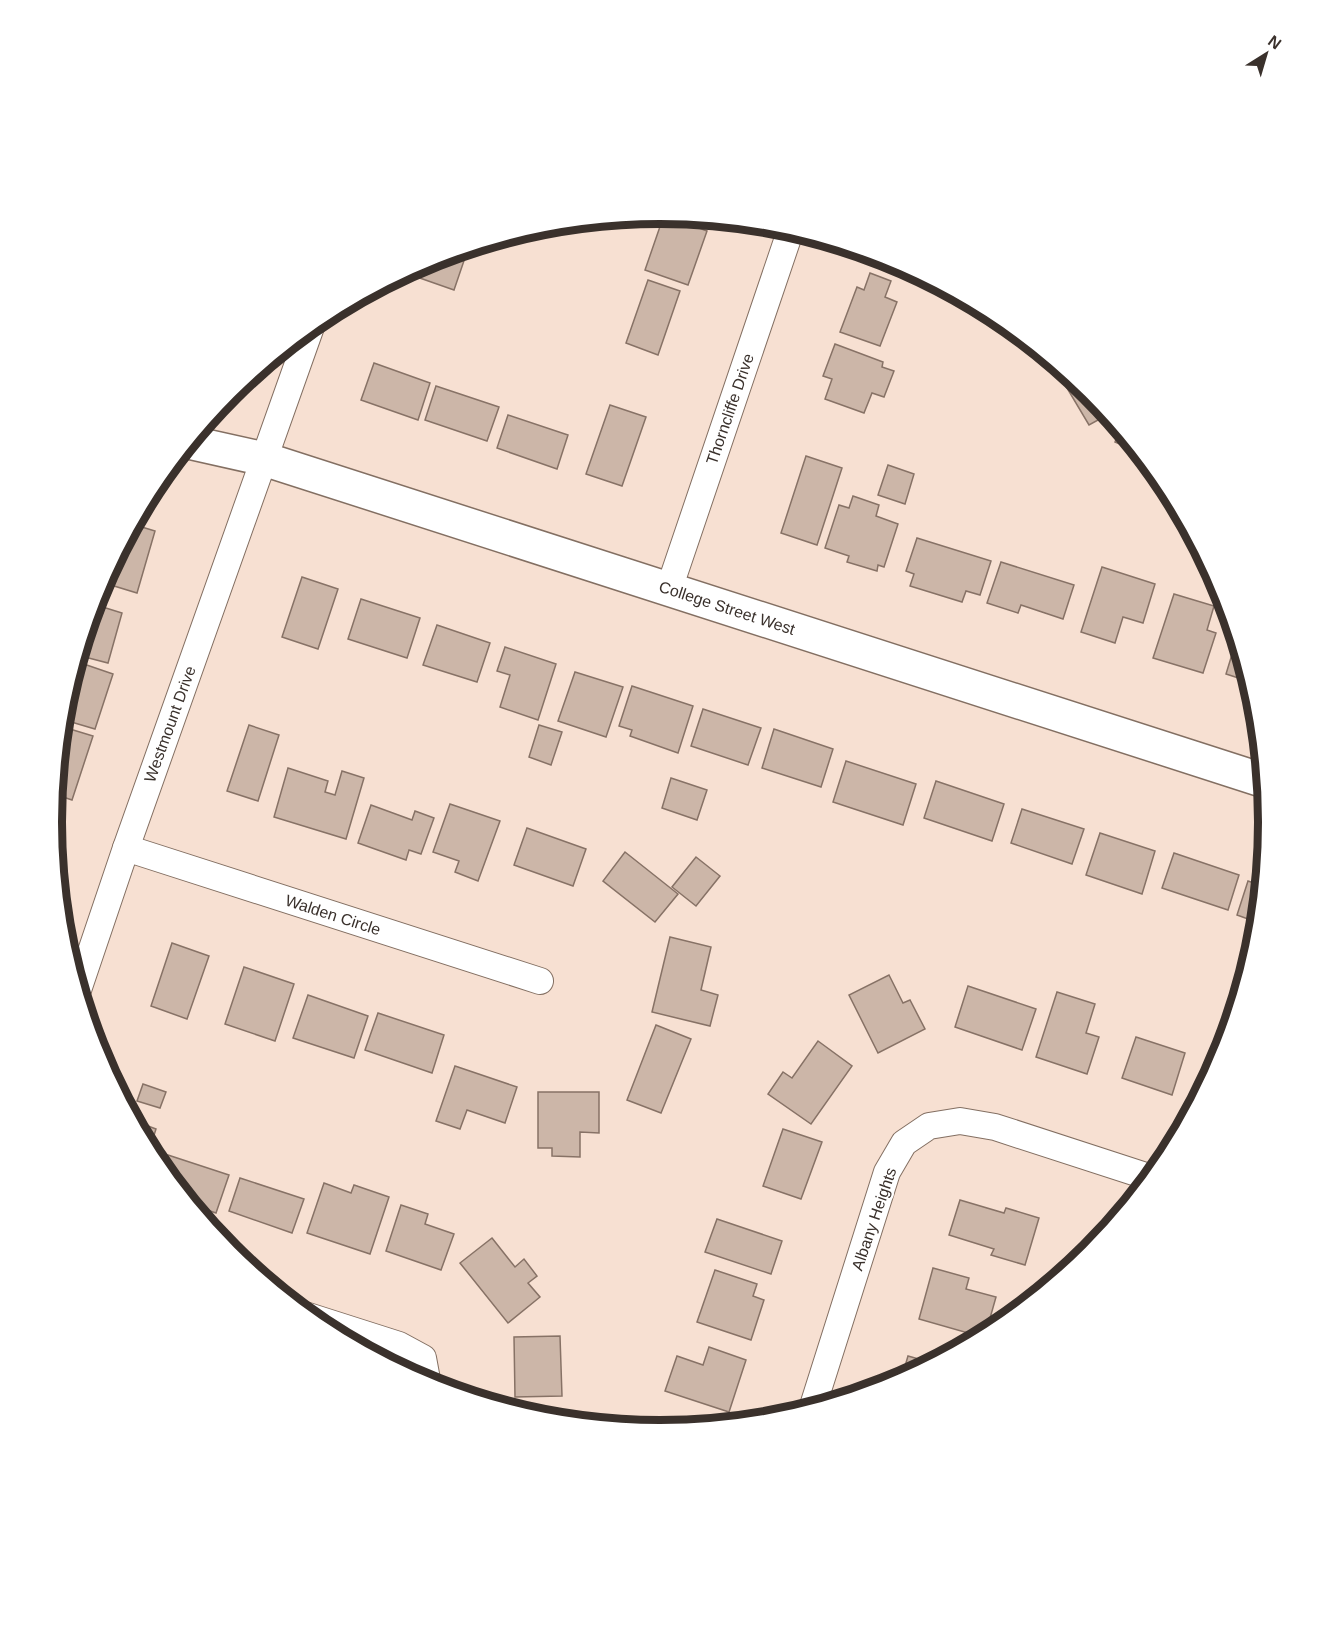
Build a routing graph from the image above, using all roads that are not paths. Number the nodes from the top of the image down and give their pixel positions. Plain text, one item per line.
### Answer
1 (788, 238) edge
2 (307, 339) edge
3 (196, 444) edge
4 (264, 459) junction
5 (669, 589) junction
6 (1257, 778) edge
7 (126, 848) junction
8 (82, 978) edge
9 (540, 981) dead end
10 (1143, 1175) edge
11 (335, 1324) edge
12 (426, 1373) edge
13 (815, 1400) edge

1 - 5 street, Thorncliffe Drive
2 - 4 street, Westmount Drive
3 - 4 street, College Street West
4 - 5 street, College Street West
4 - 7 street, Westmount Drive
5 - 6 street, College Street West
7 - 8 street, Westmount Drive
7 - 9 street, Walden Circle
10 - 13 street, Albany Heights
11 - 12 street

